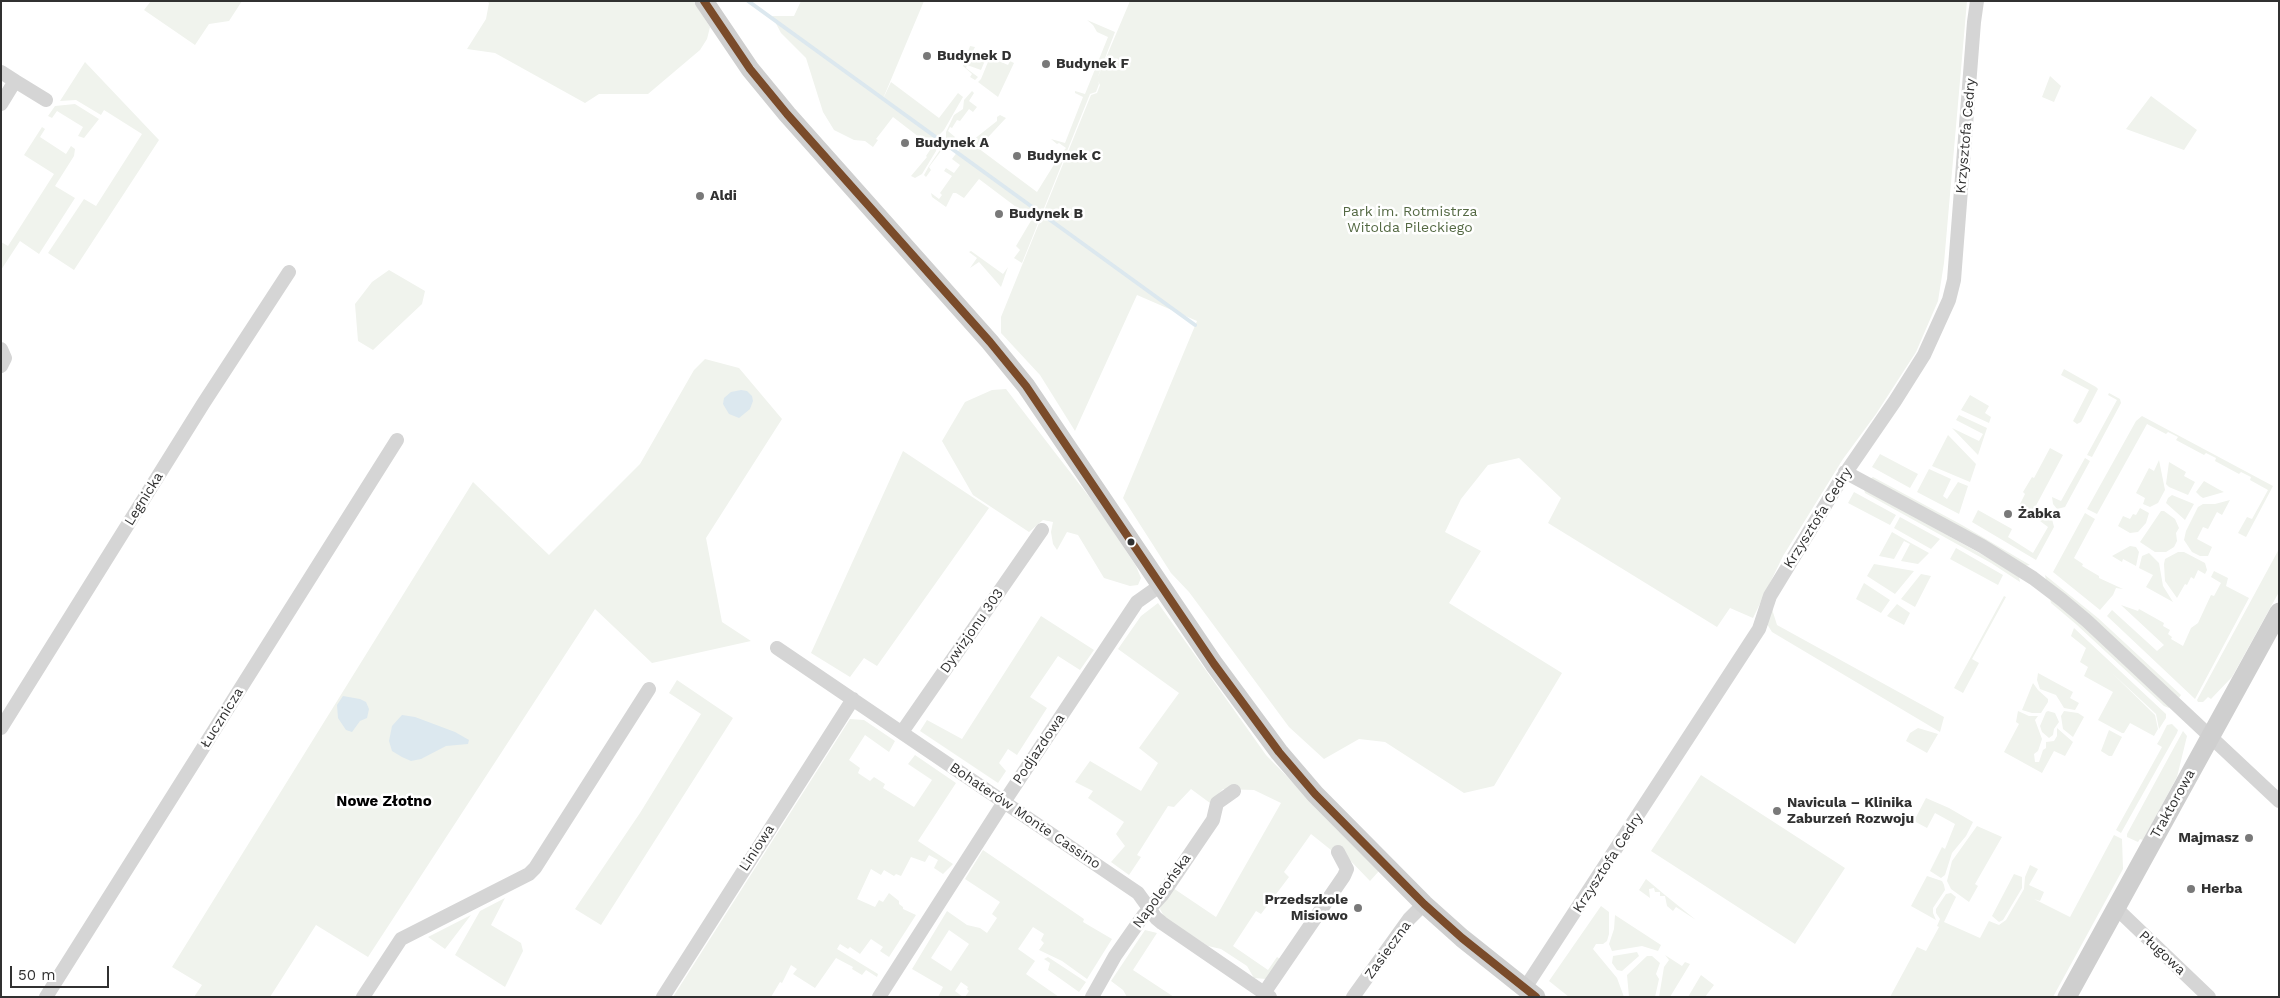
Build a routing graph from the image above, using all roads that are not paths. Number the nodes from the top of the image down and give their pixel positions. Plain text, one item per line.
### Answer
1 (704, 1) edge
2 (1977, 1) edge
3 (1, 72) edge
4 (15, 81) junction
5 (46, 100) dead end
6 (1, 104) edge
7 (289, 272) dead end
8 (1, 349) edge
9 (1, 366) edge
10 (397, 440) dead end
11 (1846, 472) junction
12 (1042, 530) dead end
13 (1160, 585) junction
14 (2279, 612) edge
15 (777, 648) dead end
16 (649, 689) dead end
17 (853, 699) junction
18 (1, 728) edge
19 (902, 732) junction
20 (2210, 736) junction
21 (1234, 791) dead end
22 (2279, 801) edge
23 (1004, 802) junction
24 (1338, 852) dead end
25 (1424, 904) junction
26 (2116, 908) junction
27 (1150, 909) junction
28 (1531, 993) edge
29 (1267, 995) edge
30 (46, 997) edge
31 (363, 997) edge
32 (663, 997) edge
33 (879, 997) edge
34 (1092, 997) edge
35 (1354, 997) edge
36 (2067, 997) edge
37 (2209, 997) edge

1 - 13 street
2 - 11 street, Krzysztofa Cedry
3 - 4 street
4 - 5 street
4 - 6 street
7 - 18 street, Legnicka
8 - 9 street
10 - 30 street, Łucznicza
11 - 20 street
11 - 28 street, Krzysztofa Cedry
12 - 19 street, Dywizjonu 303
13 - 23 street, Podjazdowa
13 - 25 street
14 - 20 street, Traktorowa
15 - 17 street, Bohaterów Monte Cassino
16 - 31 street
17 - 19 street, Bohaterów Monte Cassino
17 - 32 street, Liniowa
19 - 23 street, Bohaterów Monte Cassino
20 - 22 street
20 - 26 street, Traktorowa
21 - 27 street, Napoleońska
23 - 27 street, Bohaterów Monte Cassino
23 - 33 street, Podjazdowa
24 - 29 street, Bohaterów Monte Cassino
25 - 28 street
25 - 35 street, Zasieczna
26 - 36 street, Traktorowa
26 - 37 street, Pługowa
27 - 29 street, Bohaterów Monte Cassino
27 - 34 street, Napoleońska

